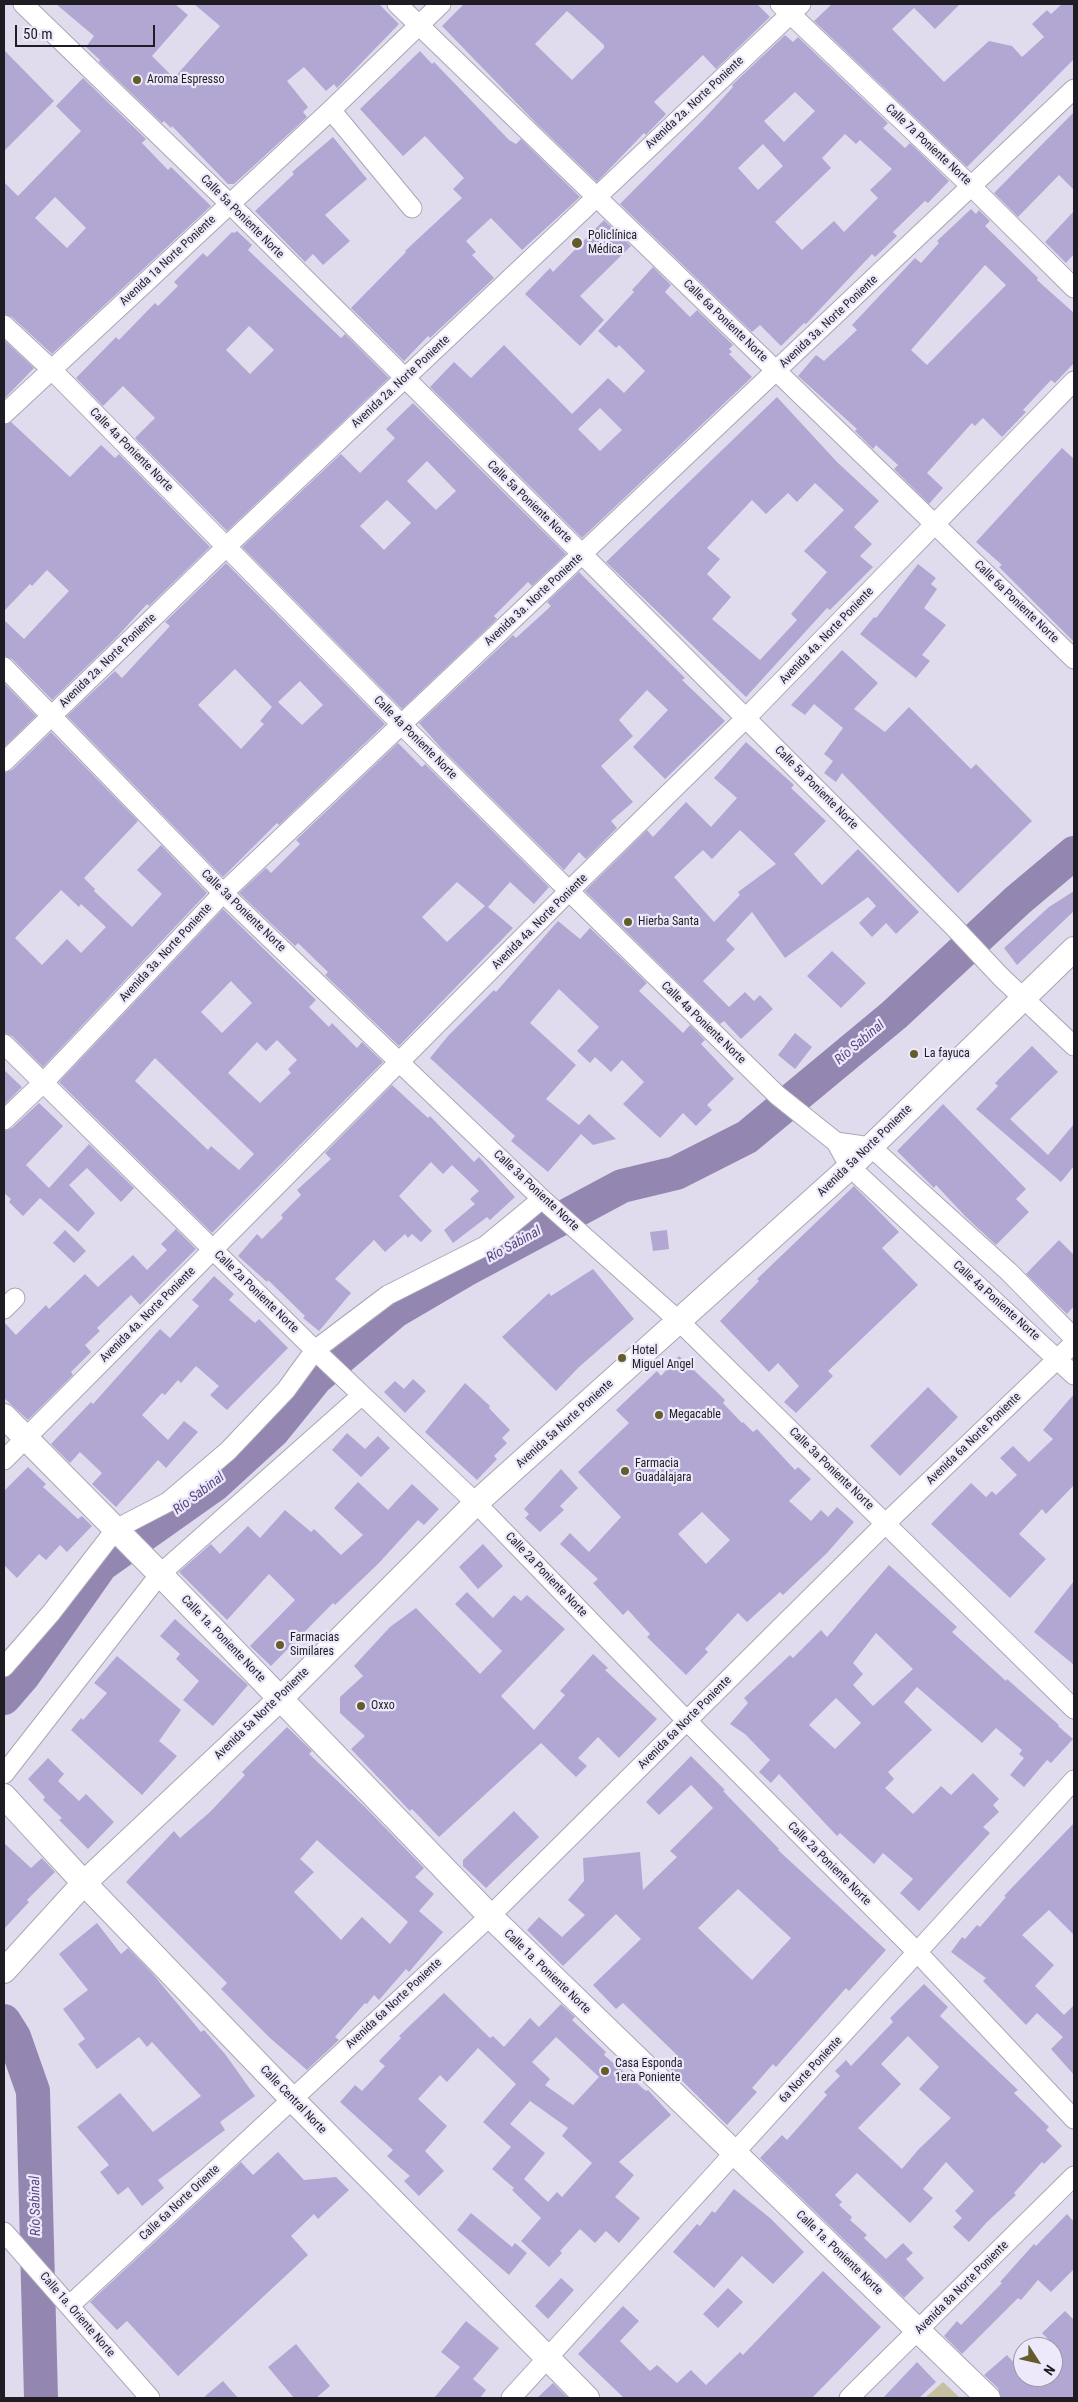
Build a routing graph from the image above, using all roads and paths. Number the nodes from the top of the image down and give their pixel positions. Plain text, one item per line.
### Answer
1 (23, 4) edge
2 (397, 4) edge
3 (441, 4) edge
4 (790, 7) edge
5 (419, 25) junction
6 (1074, 89) edge
7 (331, 110) junction
8 (972, 187) junction
9 (596, 197) junction
10 (230, 204) junction
11 (412, 208) dead end
12 (1074, 288) edge
13 (4, 325) edge
14 (51, 369) junction
15 (777, 371) junction
16 (404, 379) junction
17 (1074, 382) edge
18 (4, 414) edge
19 (936, 525) junction
20 (227, 546) junction
21 (583, 555) junction
22 (1074, 658) edge
23 (4, 667) edge
24 (52, 714) junction
25 (746, 718) junction
26 (401, 724) junction
27 (4, 762) edge
28 (569, 891) junction
29 (223, 893) junction
30 (1074, 949) edge
31 (1023, 998) junction
32 (4, 1044) edge
33 (1074, 1046) edge
34 (401, 1062) junction
35 (44, 1082) junction
36 (4, 1120) edge
37 (830, 1137) junction
38 (871, 1147) junction
39 (850, 1167) junction
40 (546, 1202) junction
41 (212, 1250) junction
42 (680, 1322) junction
43 (1074, 1338) edge
44 (1074, 1343) edge
45 (319, 1354) junction
46 (1058, 1358) junction
47 (1074, 1375) edge
48 (361, 1394) junction
49 (4, 1416) edge
50 (26, 1438) junction
51 (4, 1460) edge
52 (476, 1503) junction
53 (886, 1522) junction
54 (116, 1530) junction
55 (158, 1572) junction
56 (4, 1667) edge
57 (280, 1699) junction
58 (1074, 1709) edge
59 (687, 1721) junction
60 (4, 1774) edge
61 (1074, 1780) edge
62 (4, 1796) edge
63 (84, 1883) junction
64 (490, 1916) junction
65 (918, 1953) junction
66 (7, 1963) edge
67 (292, 2099) junction
68 (1074, 2120) edge
69 (734, 2154) junction
70 (1074, 2176) edge
71 (6, 2235) edge
72 (69, 2306) junction
73 (920, 2330) junction
74 (548, 2360) junction
75 (150, 2398) edge
76 (511, 2398) edge
77 (587, 2398) edge
78 (849, 2398) edge
79 (988, 2398) edge

1 - 10 street, Calle 5a Poniente Norte
2 - 5 street, Calle 6a Poniente Norte
3 - 5 street, Avenida 1a Norte Poniente
4 - 8 street, Calle 7a Poniente Norte
4 - 9 street, Avenida 2a. Norte Poniente
5 - 7 street, Avenida 1a Norte Poniente
5 - 9 street, Calle 6a Poniente Norte
6 - 8 street, Avenida 3a. Norte Poniente
7 - 10 street, Avenida 1a Norte Poniente
7 - 11 street
8 - 12 street, Calle 7a Poniente Norte
8 - 15 street, Avenida 3a. Norte Poniente
9 - 15 street, Calle 6a Poniente Norte
9 - 16 street, Avenida 2a. Norte Poniente
10 - 14 street, Avenida 1a Norte Poniente
10 - 16 street, Calle 5a Poniente Norte
13 - 14 street, Calle 4a Poniente Norte
14 - 18 street, Avenida 1a Norte Poniente
14 - 20 street, Calle 4a Poniente Norte
15 - 19 street, Calle 6a Poniente Norte
15 - 21 street, Avenida 3a. Norte Poniente
16 - 20 street, Avenida 2a. Norte Poniente
16 - 21 street, Calle 5a Poniente Norte
17 - 19 street, Avenida 4a. Norte Poniente
19 - 22 street, Calle 6a Poniente Norte
19 - 25 street, Avenida 4a. Norte Poniente
20 - 24 street, Avenida 2a. Norte Poniente
20 - 26 street, Calle 4a Poniente Norte
21 - 25 street, Calle 5a Poniente Norte
21 - 26 street, Avenida 3a. Norte Poniente
23 - 24 street, Calle 3a Poniente Norte
24 - 27 street, Avenida 2a. Norte Poniente
24 - 29 street, Calle 3a Poniente Norte
25 - 28 street, Avenida 4a. Norte Poniente
25 - 31 street, Calle 5a Poniente Norte
26 - 28 street, Calle 4a Poniente Norte
26 - 29 street, Avenida 3a. Norte Poniente
28 - 34 street, Avenida 4a. Norte Poniente
28 - 37 street, Calle 4a Poniente Norte
29 - 34 street, Calle 3a Poniente Norte
29 - 35 street, Avenida 3a. Norte Poniente
30 - 31 main road, Avenida 5a Norte Poniente
31 - 33 street, Calle 5a Poniente Norte
31 - 38 main road, Avenida 5a Norte Poniente
32 - 35 street, Calle 2a Poniente Norte
34 - 40 street, Calle 3a Poniente Norte
34 - 41 street, Avenida 4a. Norte Poniente
35 - 36 street, Avenida 3a. Norte Poniente
35 - 41 street, Calle 2a Poniente Norte
37 - 38 street
37 - 39 street, Calle 4a Poniente Norte
38 - 39 main road, Avenida 5a Norte Poniente
38 - 43 street
39 - 42 main road, Avenida 5a Norte Poniente
39 - 46 street, Calle 4a Poniente Norte
40 - 42 street, Calle 3a Poniente Norte
40 - 45 street
41 - 45 street, Calle 2a Poniente Norte
41 - 50 street, Avenida 4a. Norte Poniente
42 - 52 main road, Avenida 5a Norte Poniente
42 - 53 street, Calle 3a Poniente Norte
44 - 46 street, Avenida 6a Norte Poniente
45 - 48 street, Calle 2a Poniente Norte
45 - 54 street
46 - 47 street, Calle 4a Poniente Norte
46 - 53 street, Avenida 6a Norte Poniente
48 - 52 street, Calle 2a Poniente Norte
48 - 55 street
49 - 50 main road, Calle 1a. Poniente Norte
50 - 51 street, Avenida 4a. Norte Poniente
50 - 54 main road, Calle 1a. Poniente Norte
52 - 57 main road, Avenida 5a Norte Poniente
52 - 59 street, Calle 2a Poniente Norte
53 - 58 street, Calle 3a Poniente Norte
53 - 59 street, Avenida 6a Norte Poniente
54 - 55 main road, Calle 1a. Poniente Norte
54 - 56 street
55 - 57 main road, Calle 1a. Poniente Norte
55 - 60 street
57 - 63 main road, Avenida 5a Norte Poniente
57 - 64 main road, Calle 1a. Poniente Norte
59 - 64 street, Avenida 6a Norte Poniente
59 - 65 street, Calle 2a Poniente Norte
61 - 65 street, 6a Norte Poniente
62 - 63 main road, Calle Central Norte
63 - 66 main road, Avenida 5a Norte Poniente
63 - 67 main road, Calle Central Norte
64 - 67 street, Avenida 6a Norte Poniente
64 - 69 main road, Calle 1a. Poniente Norte
65 - 68 street, Calle 2a Poniente Norte
65 - 69 street, 6a Norte Poniente
67 - 72 street, Calle 6a Norte Oriente
67 - 74 main road, Calle Central Norte
69 - 73 main road, Calle 1a. Poniente Norte
69 - 74 street, 6a Norte Poniente
70 - 73 street, Avenida 8a Norte Poniente
71 - 72 street, Calle 1a. Oriente Norte
72 - 75 street, Calle 1a. Oriente Norte
73 - 78 street, Avenida 8a Norte Poniente
73 - 79 main road, Calle 1a. Poniente Norte
74 - 76 street, 6a Norte Poniente
74 - 77 main road, Calle Central Norte

